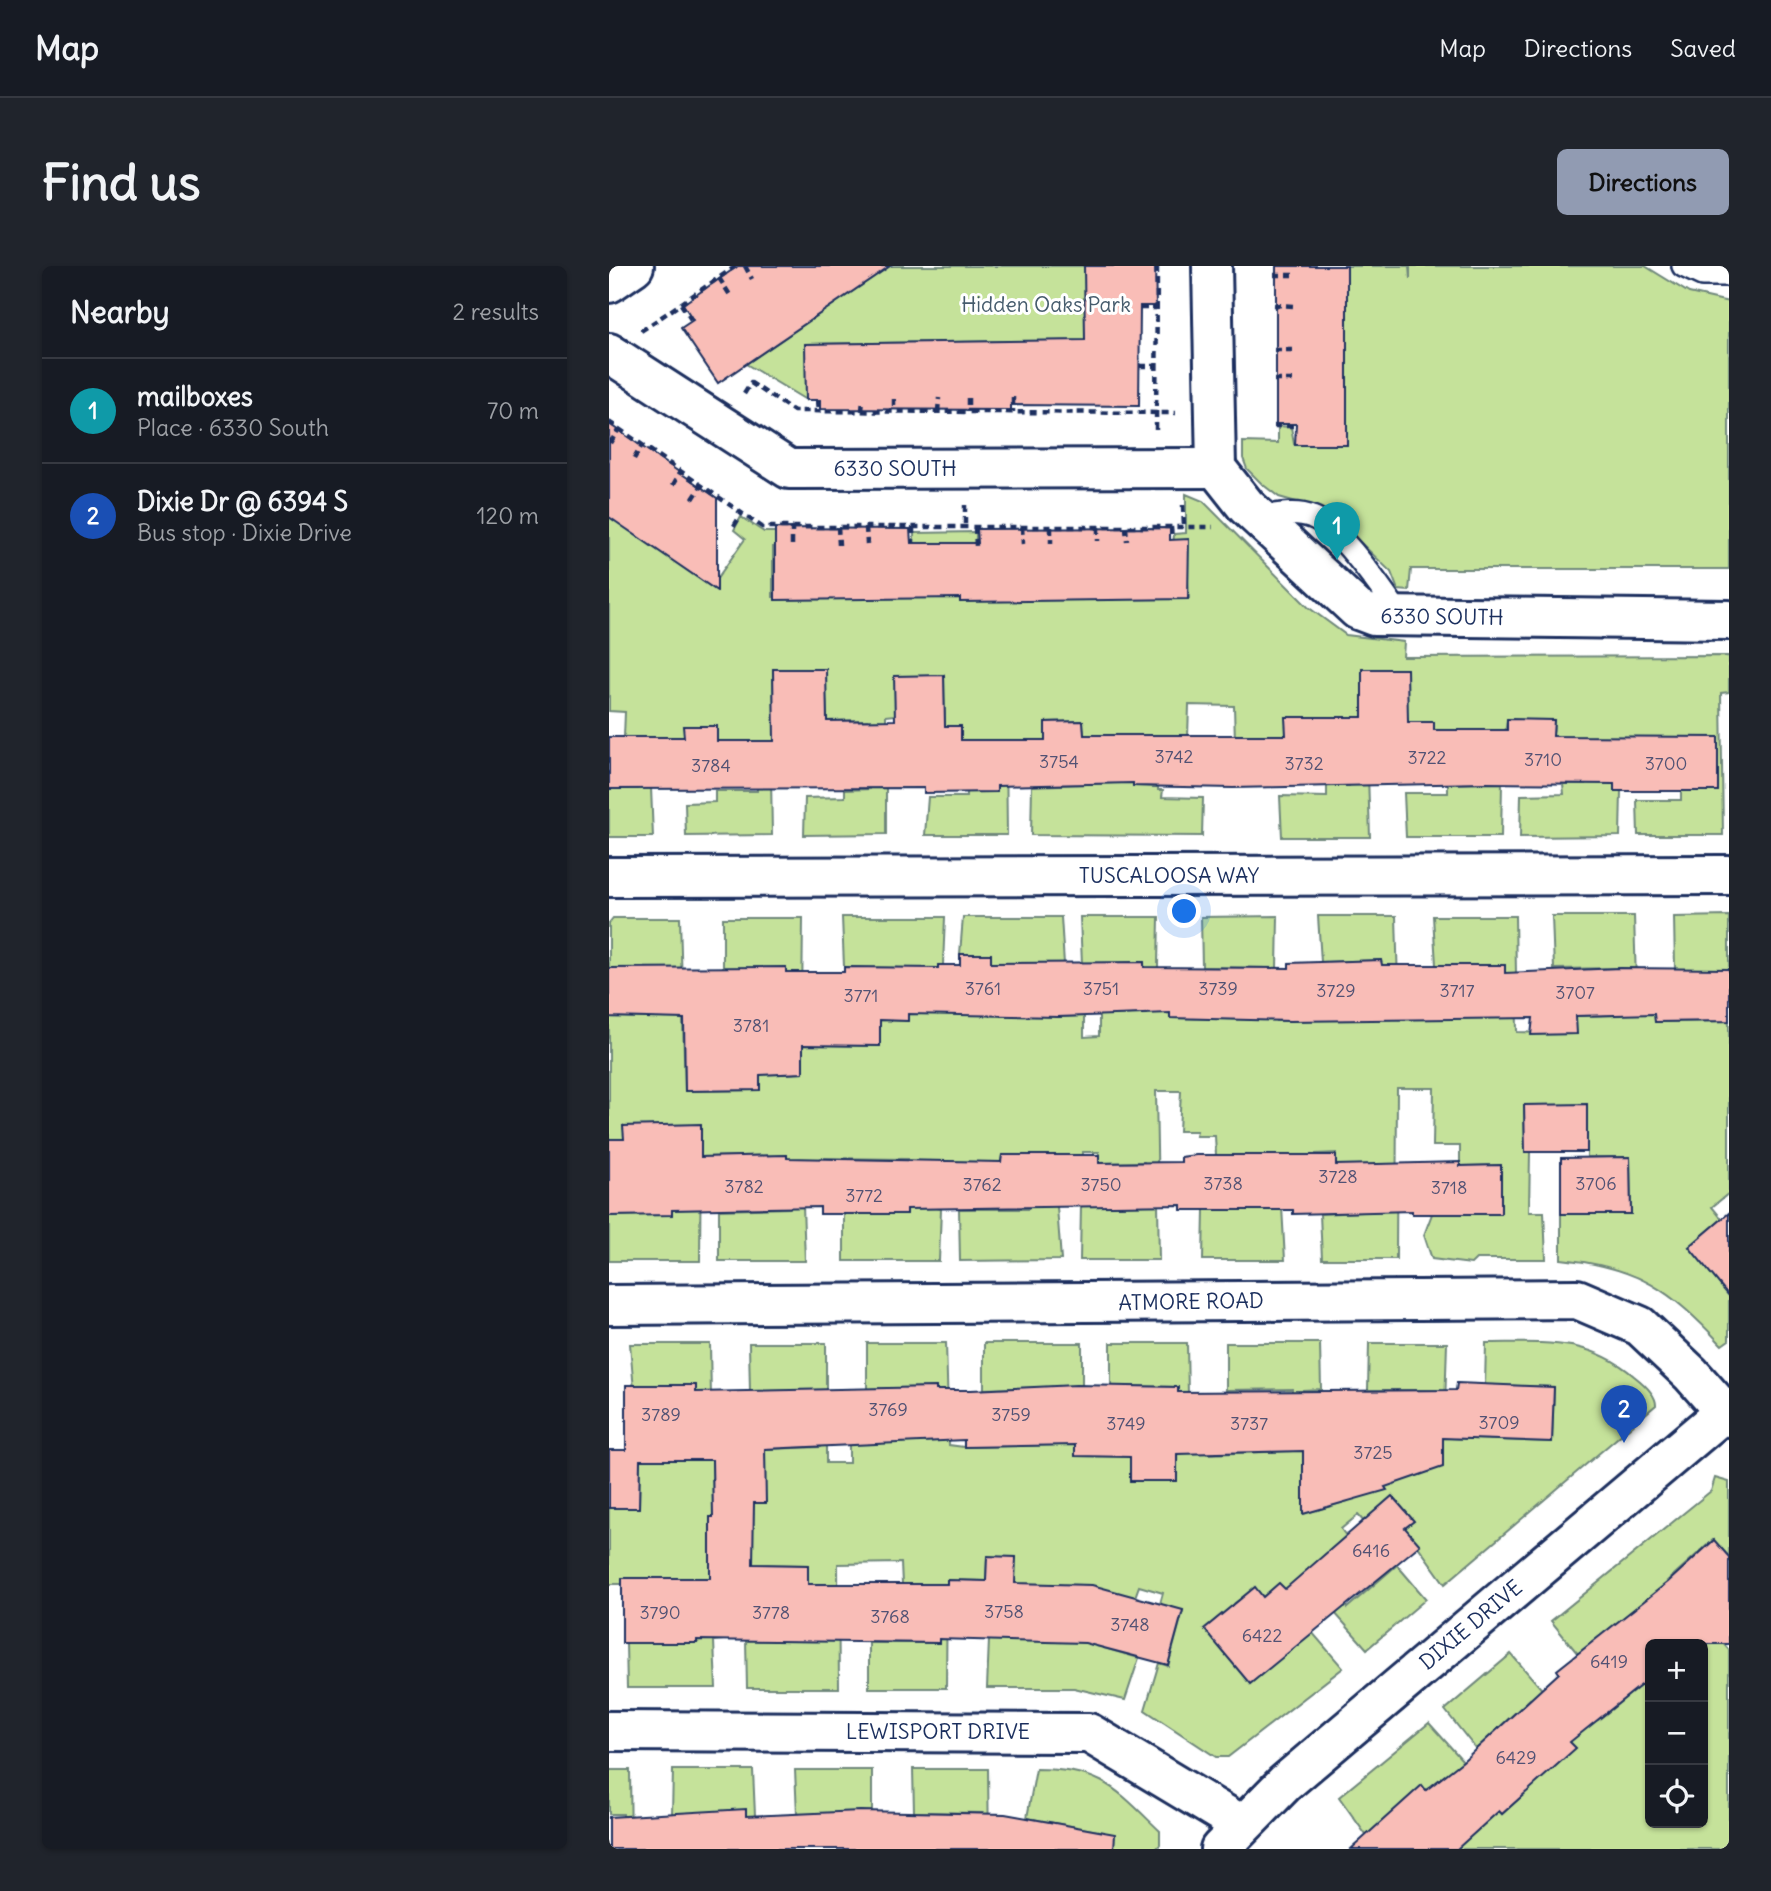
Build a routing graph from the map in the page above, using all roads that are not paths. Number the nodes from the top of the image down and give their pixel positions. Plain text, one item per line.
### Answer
1 (633, 266) edge
2 (1212, 266) edge
3 (1683, 266) edge
4 (1729, 275) edge
5 (609, 283) edge
6 (622, 344) edge
7 (1216, 468) junction
8 (1729, 620) edge
9 (1729, 875) edge
10 (609, 877) edge
11 (609, 1305) edge
12 (1727, 1412) edge
13 (609, 1731) edge
14 (1231, 1837) edge

1 - 5 street
2 - 7 street
3 - 4 lane
6 - 7 street, 6330 SOUTH
7 - 8 street, 6330 SOUTH
9 - 10 street, TUSCALOOSA WAY
11 - 12 street, ATMORE ROAD
12 - 14 street, DIXIE DRIVE
13 - 14 street, LEWISPORT DRIVE

